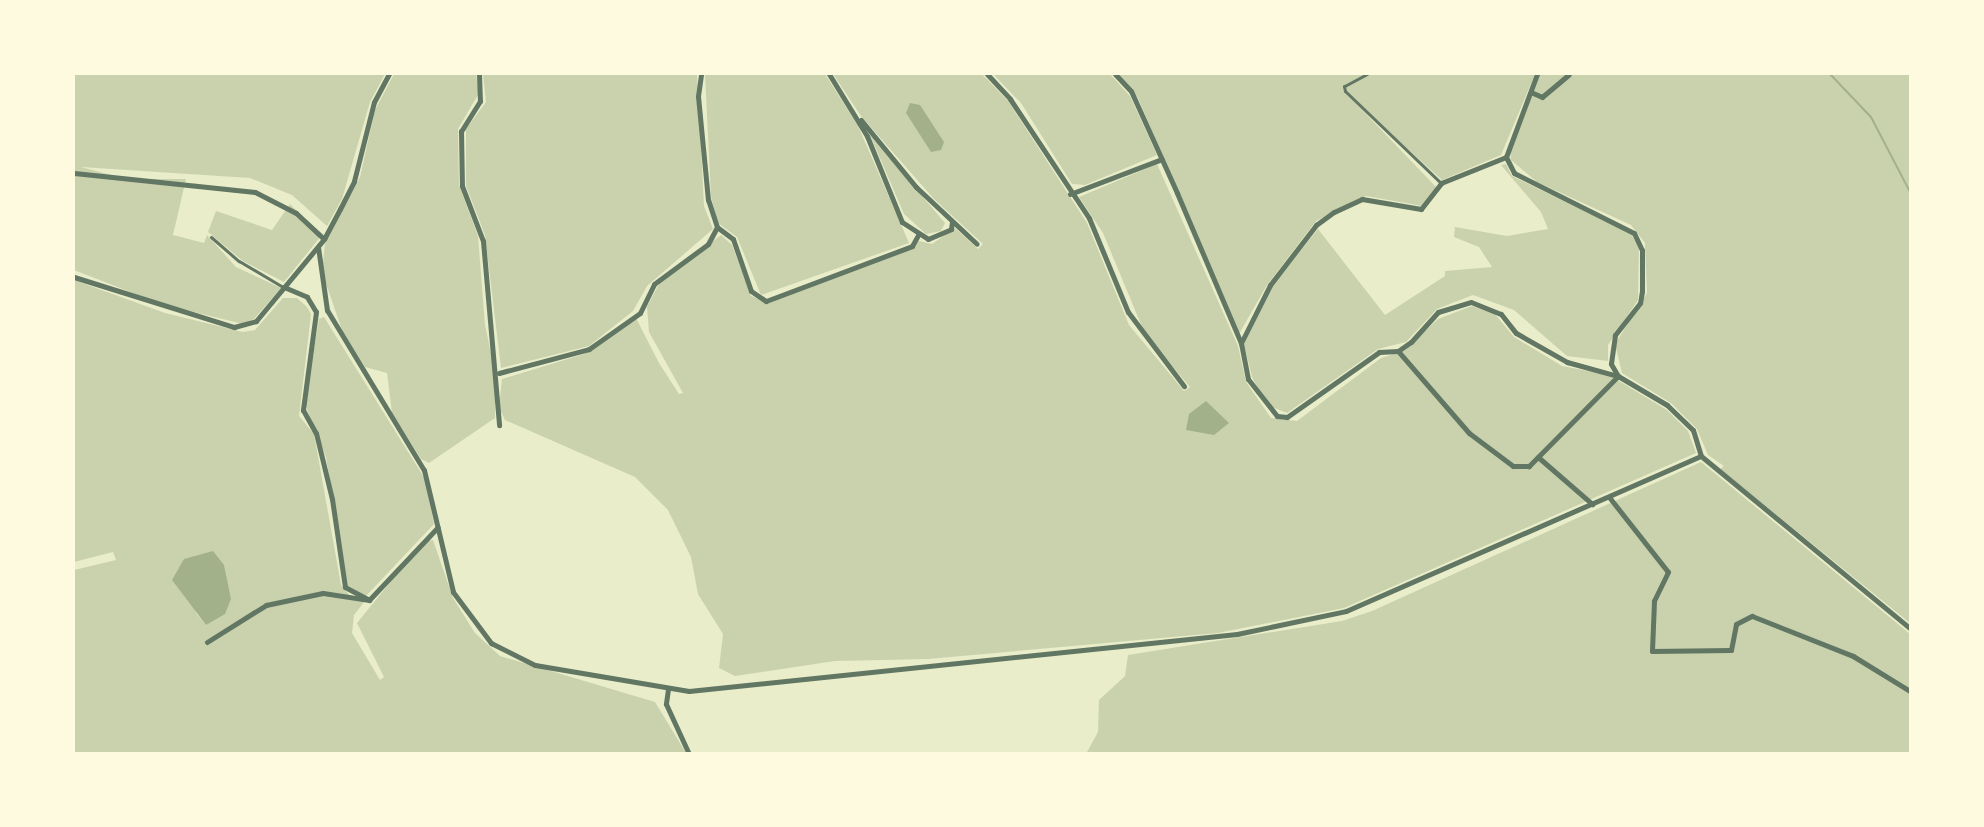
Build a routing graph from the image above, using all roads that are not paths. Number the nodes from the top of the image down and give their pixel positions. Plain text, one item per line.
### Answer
1 (388, 74) edge
2 (478, 74) edge
3 (701, 74) edge
4 (829, 74) edge
5 (987, 74) edge
6 (1115, 74) edge
7 (1367, 74) edge
8 (1537, 74) edge
9 (1569, 74) edge
10 (1533, 93) junction
11 (857, 117) junction
12 (1506, 157) junction
13 (1161, 159) junction
14 (74, 173) edge
15 (1441, 183) junction
16 (1070, 194) junction
17 (952, 222) junction
18 (717, 227) junction
19 (918, 236) junction
20 (211, 237) dead end
21 (324, 239) junction
22 (977, 244) dead end
23 (318, 247) junction
24 (74, 277) edge
25 (284, 287) junction
26 (1241, 343) junction
27 (1398, 351) junction
28 (499, 372) junction
29 (1618, 376) junction
30 (1184, 386) dead end
31 (499, 426) dead end
32 (1701, 456) junction
33 (1538, 457) junction
34 (1609, 497) junction
35 (1592, 504) junction
36 (438, 527) junction
37 (369, 600) junction
38 (1911, 628) edge
39 (207, 642) dead end
40 (668, 689) junction
41 (1911, 691) edge
42 (689, 753) edge

1 - 21 street
2 - 28 street
3 - 18 street
4 - 11 street
5 - 16 street
6 - 13 street
7 - 15 lane
8 - 10 street
9 - 10 street
10 - 12 street
11 - 17 street
11 - 19 street
12 - 15 street
12 - 29 street
13 - 16 street
13 - 26 street
14 - 21 street
15 - 26 street
16 - 30 street
17 - 19 street
17 - 22 street
18 - 19 street
18 - 28 street
20 - 25 lane
21 - 23 street
23 - 25 street
23 - 36 street
24 - 25 street
25 - 37 street
26 - 27 street
27 - 29 street
27 - 33 street
28 - 31 street
29 - 32 street
29 - 33 street
32 - 34 street
32 - 38 street
33 - 35 street
34 - 35 street
34 - 41 street
35 - 40 street
36 - 37 street
36 - 40 street
37 - 39 street
40 - 42 street

